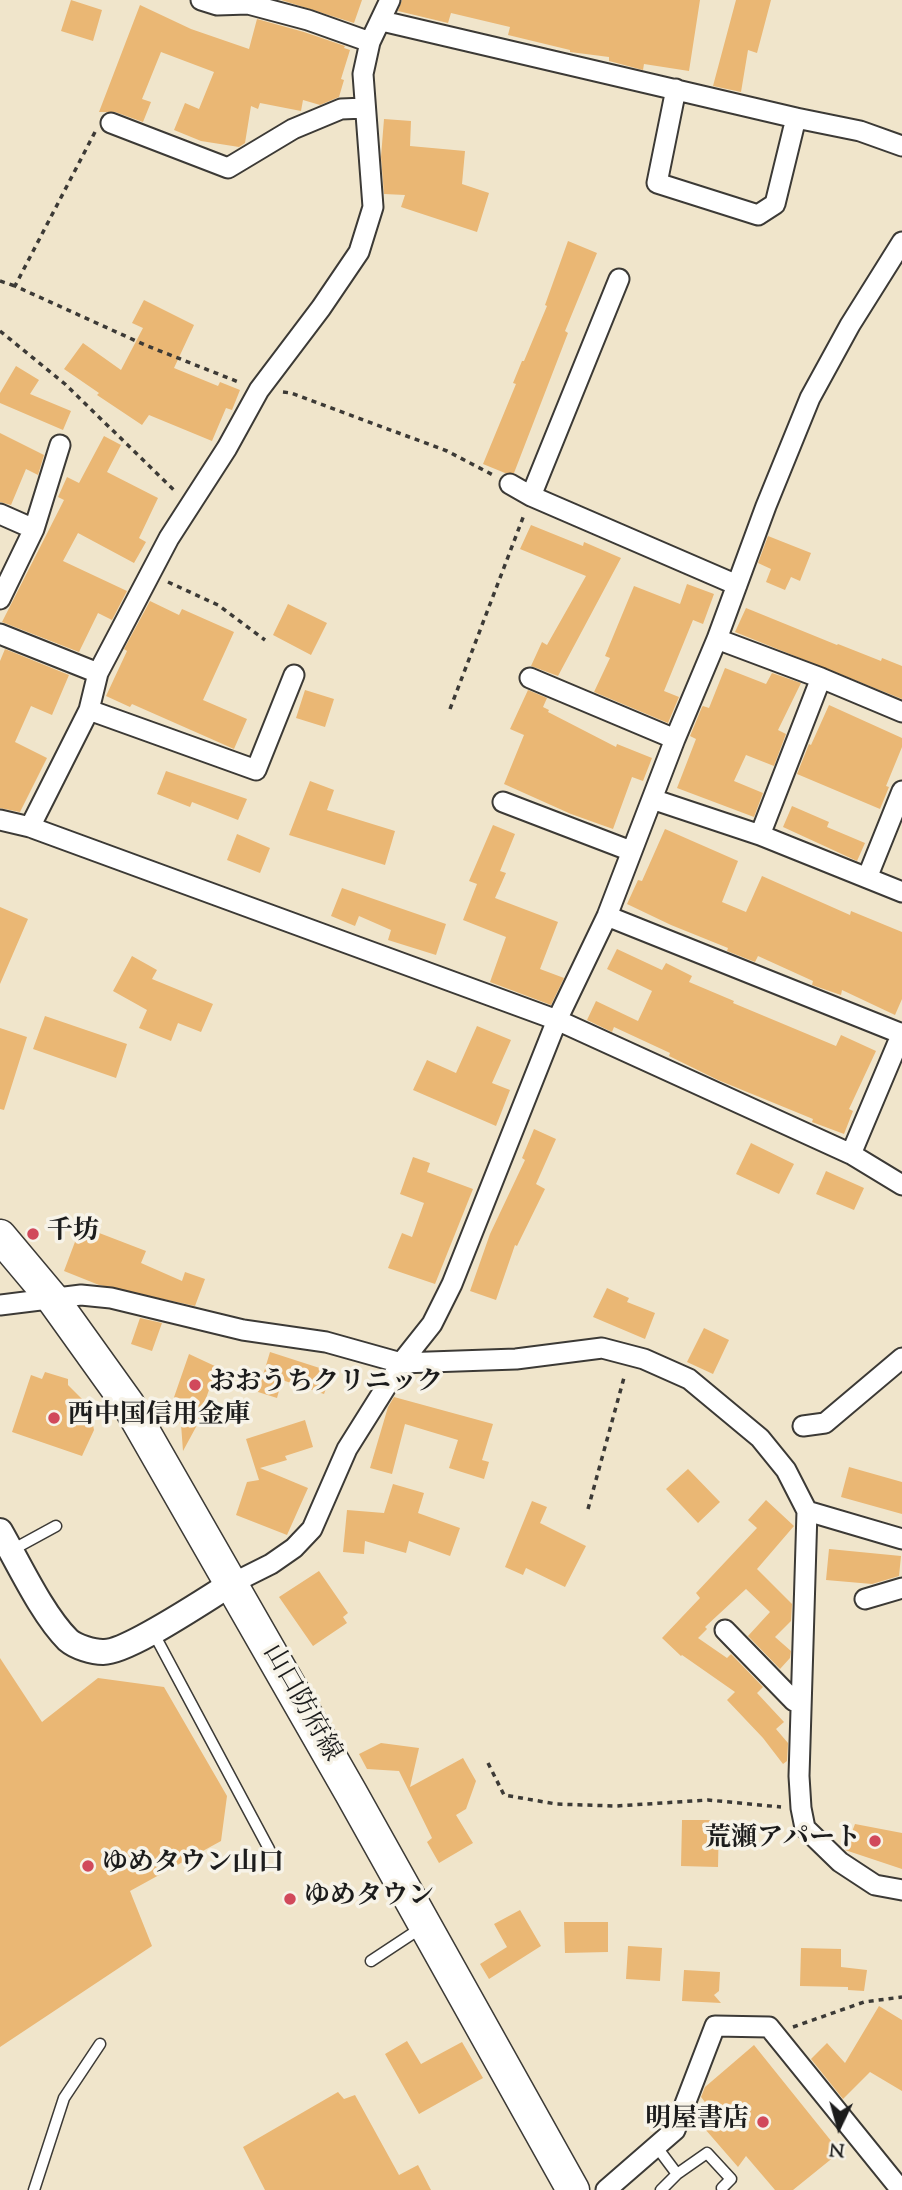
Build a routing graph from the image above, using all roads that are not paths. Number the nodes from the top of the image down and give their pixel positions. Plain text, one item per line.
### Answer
1 (201, 0) edge
2 (390, 0) edge
3 (382, 21) junction
4 (370, 42) junction
5 (676, 89) junction
6 (365, 108) junction
7 (796, 118) junction
8 (111, 123) road end
9 (902, 146) edge
10 (902, 242) edge
11 (619, 279) dead end
12 (60, 445) dead end
13 (510, 484) road end
14 (531, 496) junction
15 (0, 514) edge
16 (34, 528) junction
17 (737, 585) junction
18 (0, 599) edge
19 (0, 634) edge
20 (717, 639) junction
21 (98, 673) junction
22 (294, 675) dead end
23 (530, 678) dead end
24 (821, 678) junction
25 (89, 710) junction
26 (902, 712) edge
27 (674, 739) junction
28 (902, 791) edge
29 (652, 799) junction
30 (503, 802) dead end
31 (0, 820) edge
32 (30, 827) junction
33 (760, 835) junction
34 (631, 851) junction
35 (867, 878) junction
36 (902, 891) edge
37 (607, 916) junction
38 (557, 1020) junction
39 (902, 1034) edge
40 (851, 1154) junction
41 (902, 1185) edge
42 (0, 1236) edge
43 (52, 1298) junction
44 (0, 1305) edge
45 (902, 1358) edge
46 (401, 1363) junction
47 (803, 1426) dead end
48 (807, 1511) junction
49 (56, 1526) dead end
50 (902, 1539) edge
51 (6, 1541) edge
52 (231, 1584) junction
53 (902, 1588) edge
54 (865, 1599) dead end
55 (725, 1630) dead end
56 (153, 1631) junction
57 (802, 1703) junction
58 (269, 1849) dead end
59 (902, 1889) edge
60 (425, 1925) junction
61 (371, 1961) dead end
62 (100, 2044) dead end
63 (656, 2146) junction
64 (677, 2174) junction
65 (722, 2189) edge
66 (33, 2190) edge
67 (573, 2190) edge
68 (606, 2190) edge
69 (661, 2190) edge
70 (901, 2190) edge

1 - 4 street
2 - 3 street
3 - 4 street
3 - 5 street
4 - 6 street
5 - 7 street
5 - 7 street
6 - 8 street
6 - 21 street
7 - 9 street
10 - 17 street
11 - 14 street
12 - 16 street
13 - 14 street
14 - 17 street
15 - 16 street
16 - 18 street
17 - 20 street
19 - 21 street
20 - 24 street
20 - 27 street
21 - 25 street
22 - 25 street
23 - 27 street
24 - 26 street
24 - 33 street
25 - 32 street
27 - 29 street
28 - 35 street
29 - 33 street
29 - 34 street
30 - 34 street
31 - 32 street
32 - 38 street
33 - 35 street
34 - 37 street
35 - 36 street
37 - 38 street
37 - 39 street
38 - 40 street
38 - 46 street
39 - 40 street
40 - 41 street
42 - 43 main road, 山口防府線
43 - 44 street
43 - 46 street
43 - 52 main road, 山口防府線
45 - 47 street
46 - 48 street
46 - 52 street
48 - 50 street
48 - 57 street
49 - 51 lane
51 - 56 street
52 - 56 street
52 - 60 main road, 山口防府線
53 - 54 street
55 - 57 street
56 - 58 lane
57 - 59 street
60 - 61 lane
60 - 67 main road, 山口防府線
62 - 66 lane
63 - 64 lane
63 - 68 street
63 - 70 street
64 - 65 lane
64 - 69 lane

